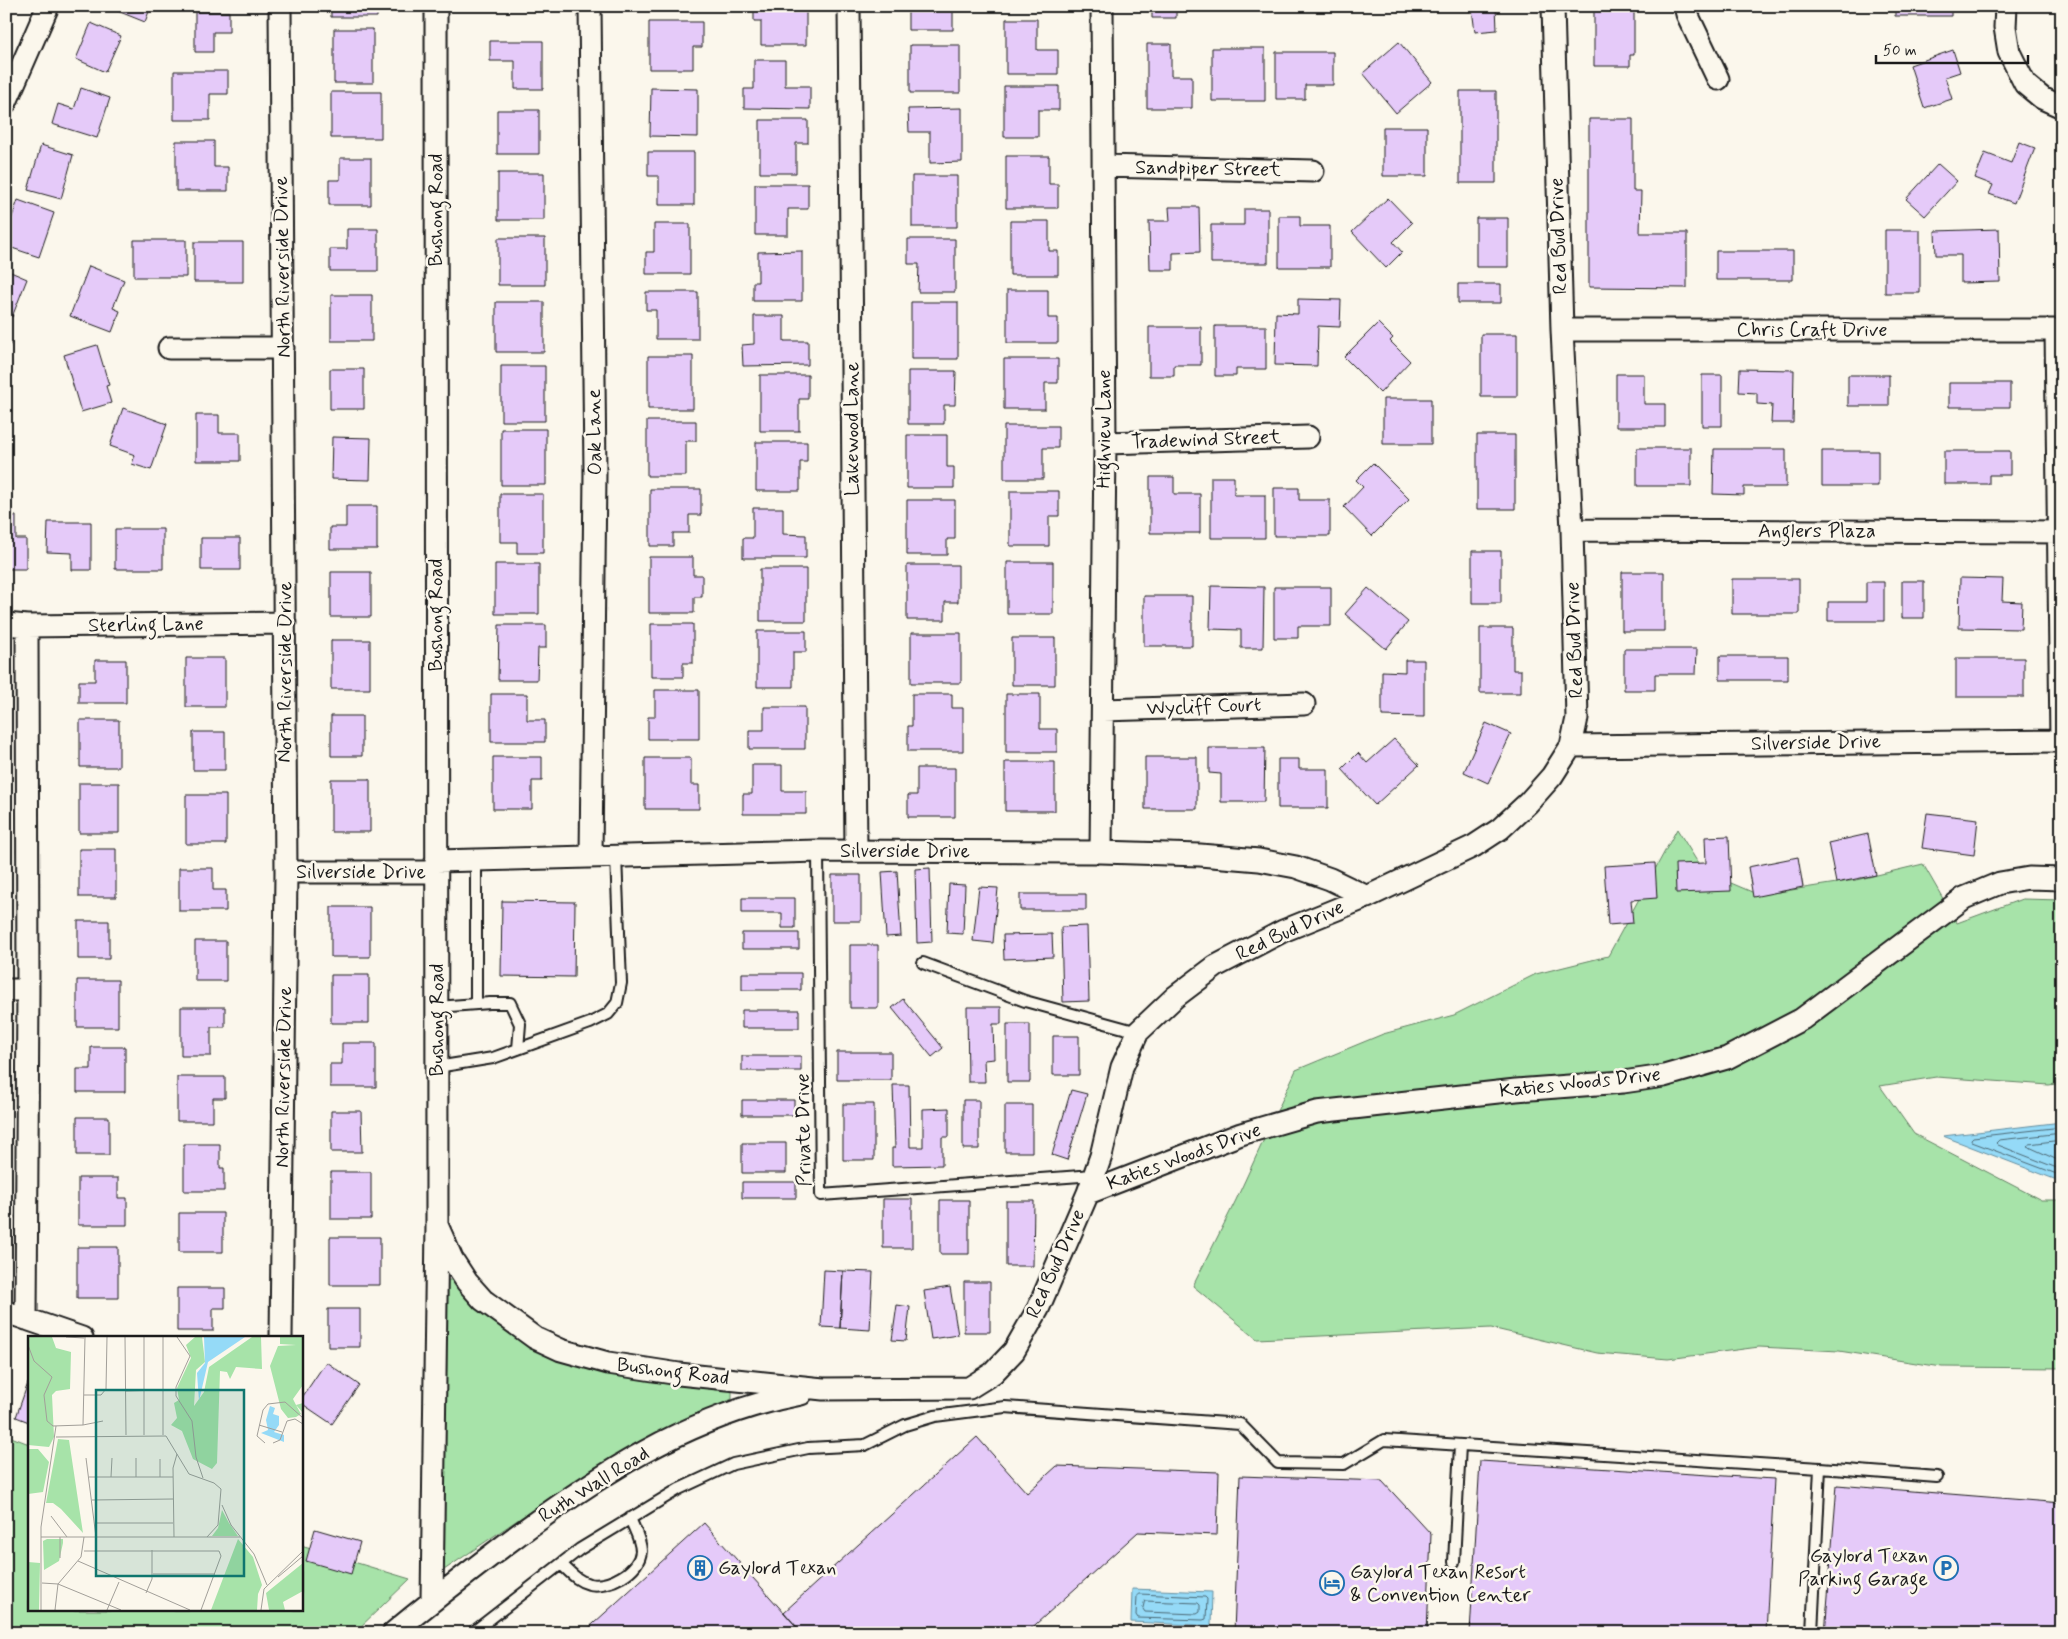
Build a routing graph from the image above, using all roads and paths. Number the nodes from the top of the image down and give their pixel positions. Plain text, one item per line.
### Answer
1 (48, 6) edge
2 (280, 6) edge
3 (436, 6) edge
4 (590, 6) edge
5 (849, 6) edge
6 (1102, 6) edge
7 (1553, 6) edge
8 (1685, 6) edge
9 (2006, 6) edge
10 (1718, 79) dead end
11 (6, 102) edge
12 (2062, 107) edge
13 (1104, 166) junction
14 (1313, 171) dead end
15 (1562, 330) junction
16 (2059, 330) edge
17 (169, 348) dead end
18 (284, 348) junction
19 (1308, 437) dead end
20 (1104, 443) junction
21 (1572, 530) junction
22 (2059, 532) edge
23 (285, 623) junction
24 (16, 625) edge
25 (1304, 704) dead end
26 (1104, 710) junction
27 (2061, 741) edge
28 (1571, 746) junction
29 (818, 851) junction
30 (856, 851) junction
31 (1101, 852) junction
32 (616, 856) junction
33 (591, 857) junction
34 (476, 860) junction
35 (436, 866) junction
36 (286, 872) junction
37 (2062, 880) edge
38 (1367, 897) junction
39 (923, 963) dead end
40 (6, 990) edge
41 (28, 990) junction
42 (476, 1004) junction
43 (437, 1007) junction
44 (1138, 1032) junction
45 (518, 1049) junction
46 (437, 1067) junction
47 (1091, 1184) junction
48 (437, 1225) junction
49 (6, 1312) edge
50 (26, 1319) junction
51 (76, 1336) edge
52 (280, 1336) edge
53 (969, 1388) joint
54 (823, 1389) junction
55 (1460, 1445) junction
56 (1820, 1468) junction
57 (1937, 1476) dead end
58 (630, 1518) junction
59 (1454, 1562) dead end
60 (561, 1564) junction
61 (432, 1600) junction
62 (393, 1633) edge
63 (472, 1633) edge
64 (1812, 1633) edge

1 - 11 street
2 - 18 street, North Riverside Drive
3 - 35 street, Bushong Road
4 - 33 street, Oak Lane
5 - 30 street, Lakewood Lane
6 - 13 street, Highview Lane
7 - 15 street, Red Bud Drive
8 - 10 street
9 - 12 street
13 - 14 street, Sandpiper Street
13 - 20 street, Highview Lane
15 - 16 street, Chris Craft Drive
15 - 21 street, Red Bud Drive
16 - 22 street
17 - 18 street
18 - 23 street, North Riverside Drive
19 - 20 street, Tradewind Street
20 - 26 street, Highview Lane
21 - 22 street, Anglers Plaza
21 - 28 street, Red Bud Drive
22 - 27 street
23 - 24 street, Sterling Lane
23 - 36 street, North Riverside Drive
24 - 41 street
25 - 26 street, Wycliff Court
26 - 31 street, Highview Lane
27 - 28 street, Silverside Drive
28 - 38 street, Red Bud Drive
29 - 30 street, Silverside Drive
29 - 32 street, Silverside Drive
29 - 47 lane, Private Drive
30 - 31 street, Silverside Drive
31 - 38 street, Silverside Drive
32 - 33 street, Silverside Drive
32 - 45 lane
33 - 34 street, Silverside Drive
34 - 35 street, Silverside Drive
34 - 42 lane
35 - 36 street, Silverside Drive
35 - 43 street, Bushong Road
36 - 52 street, North Riverside Drive
37 - 47 street, Katies Woods Drive
38 - 44 street, Red Bud Drive
39 - 44 lane
40 - 41 street
41 - 50 street
42 - 43 lane
42 - 45 lane
43 - 46 street, Bushong Road
44 - 47 street, Red Bud Drive
45 - 46 lane
46 - 48 street, Bushong Road
47 - 53 street, Red Bud Drive
48 - 54 street, Bushong Road
48 - 61 street, Bushong Road
49 - 50 street
50 - 51 street
53 - 54 street, Bushong Road
54 - 61 street, Ruth Wall Road
55 - 56 lane
55 - 58 lane
55 - 59 lane
56 - 57 lane
56 - 64 lane
58 - 60 lane
58 - 60 lane
60 - 63 lane
61 - 62 street, Ruth Wall Road

